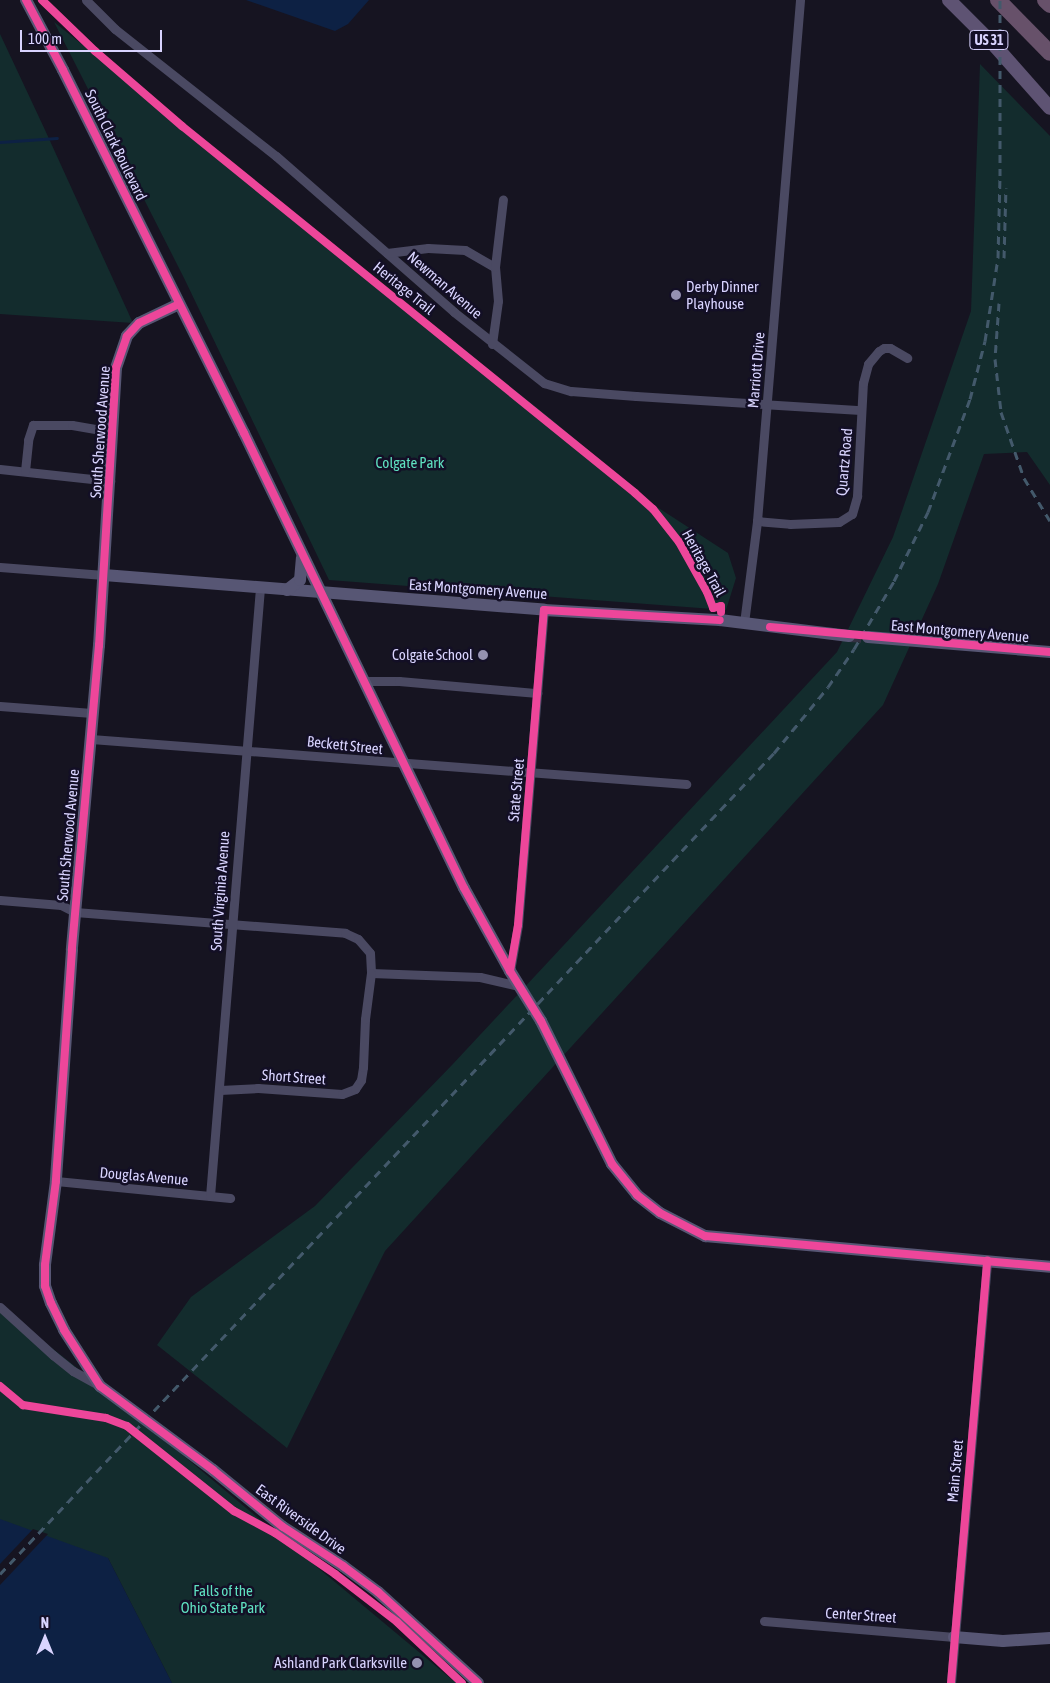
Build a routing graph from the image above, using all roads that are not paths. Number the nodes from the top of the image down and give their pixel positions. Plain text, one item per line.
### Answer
1 (26, 0) edge
2 (86, 0) edge
3 (800, 0) edge
4 (949, 0) edge
5 (998, 0) edge
6 (1045, 0) edge
7 (1050, 5) edge
8 (1050, 53) edge
9 (1028, 82) junction
10 (1050, 101) edge
11 (1050, 108) edge
12 (502, 199) dead end
13 (387, 253) junction
14 (495, 267) junction
15 (179, 304) junction
16 (492, 344) junction
17 (907, 358) dead end
18 (767, 404) junction
19 (861, 410) junction
20 (112, 432) junction
21 (0, 468) edge
22 (25, 471) junction
23 (110, 480) junction
24 (757, 521) junction
25 (302, 553) junction
26 (0, 567) edge
27 (104, 576) junction
28 (260, 588) junction
29 (287, 590) junction
30 (323, 593) junction
31 (544, 610) junction
32 (744, 623) junction
33 (848, 636) tunnel mouth
34 (868, 637) tunnel mouth
35 (1050, 652) edge
36 (364, 681) junction
37 (538, 693) junction
38 (0, 706) edge
39 (92, 713) junction
40 (91, 739) junction
41 (246, 750) junction
42 (404, 765) junction
43 (531, 774) junction
44 (686, 784) dead end
45 (0, 900) edge
46 (75, 912) junction
47 (231, 925) junction
48 (510, 971) junction
49 (371, 973) junction
50 (519, 986) junction
51 (220, 1090) junction
52 (56, 1181) junction
53 (210, 1196) junction
54 (230, 1198) dead end
55 (987, 1261) junction
56 (1050, 1267) edge
57 (0, 1307) edge
58 (100, 1386) junction
59 (764, 1622) dead end
60 (954, 1637) junction
61 (1044, 1638) edge
62 (478, 1683) edge
63 (951, 1683) edge

1 - 15 street, South Clark Boulevard
2 - 13 street, Newman Avenue
3 - 18 street, Marriott Drive
4 - 9 main road, US 31
5 - 8 highway
6 - 7 highway
9 - 10 main road, US 31
9 - 11 main road
12 - 14 street
13 - 14 street
13 - 16 street, Newman Avenue
14 - 16 street
15 - 20 street, South Sherwood Avenue
15 - 25 street, South Clark Boulevard
16 - 18 street, Newman Avenue
17 - 19 street, Quartz Road
18 - 19 street, Newman Avenue
18 - 24 street, Marriott Drive
19 - 24 street, Quartz Road
20 - 22 street
20 - 23 street, South Sherwood Avenue
21 - 22 street
22 - 23 street
23 - 27 street, South Sherwood Avenue
24 - 32 street, Marriott Drive
25 - 29 street
25 - 30 street, South Clark Boulevard
26 - 27 street
27 - 28 street, East Montgomery Avenue
27 - 39 street, South Sherwood Avenue
28 - 29 street, East Montgomery Avenue
28 - 41 street, South Virginia Avenue
29 - 30 street, East Montgomery Avenue
30 - 31 street, East Montgomery Avenue
30 - 36 street, South Clark Boulevard
31 - 32 street, East Montgomery Avenue
31 - 37 street, State Street
32 - 33 street, East Montgomery Avenue
34 - 35 street, East Montgomery Avenue
36 - 37 street
36 - 42 street, South Clark Boulevard
37 - 43 street, State Street
38 - 39 street
39 - 40 street, South Sherwood Avenue
40 - 41 street, Beckett Street
40 - 46 street, South Sherwood Avenue
41 - 42 street, Beckett Street
41 - 47 street, South Virginia Avenue
42 - 43 street, Beckett Street
42 - 48 street, South Clark Boulevard
43 - 44 street, Beckett Street
43 - 48 street, State Street
45 - 46 street
46 - 47 street
46 - 52 street, South Sherwood Avenue
47 - 49 street
47 - 51 street, South Virginia Avenue
48 - 50 street, South Clark Boulevard
49 - 50 street
49 - 51 street, Short Street
50 - 55 street, South Clark Boulevard
51 - 53 street, South Virginia Avenue
52 - 53 street, Douglas Avenue
52 - 58 street, South Sherwood Avenue
53 - 54 street, Douglas Avenue
55 - 56 street, South Clark Boulevard
55 - 60 street, Main Street
57 - 58 street
58 - 62 street, East Riverside Drive
59 - 60 street, Center Street
60 - 61 street
60 - 63 street, Main Street

